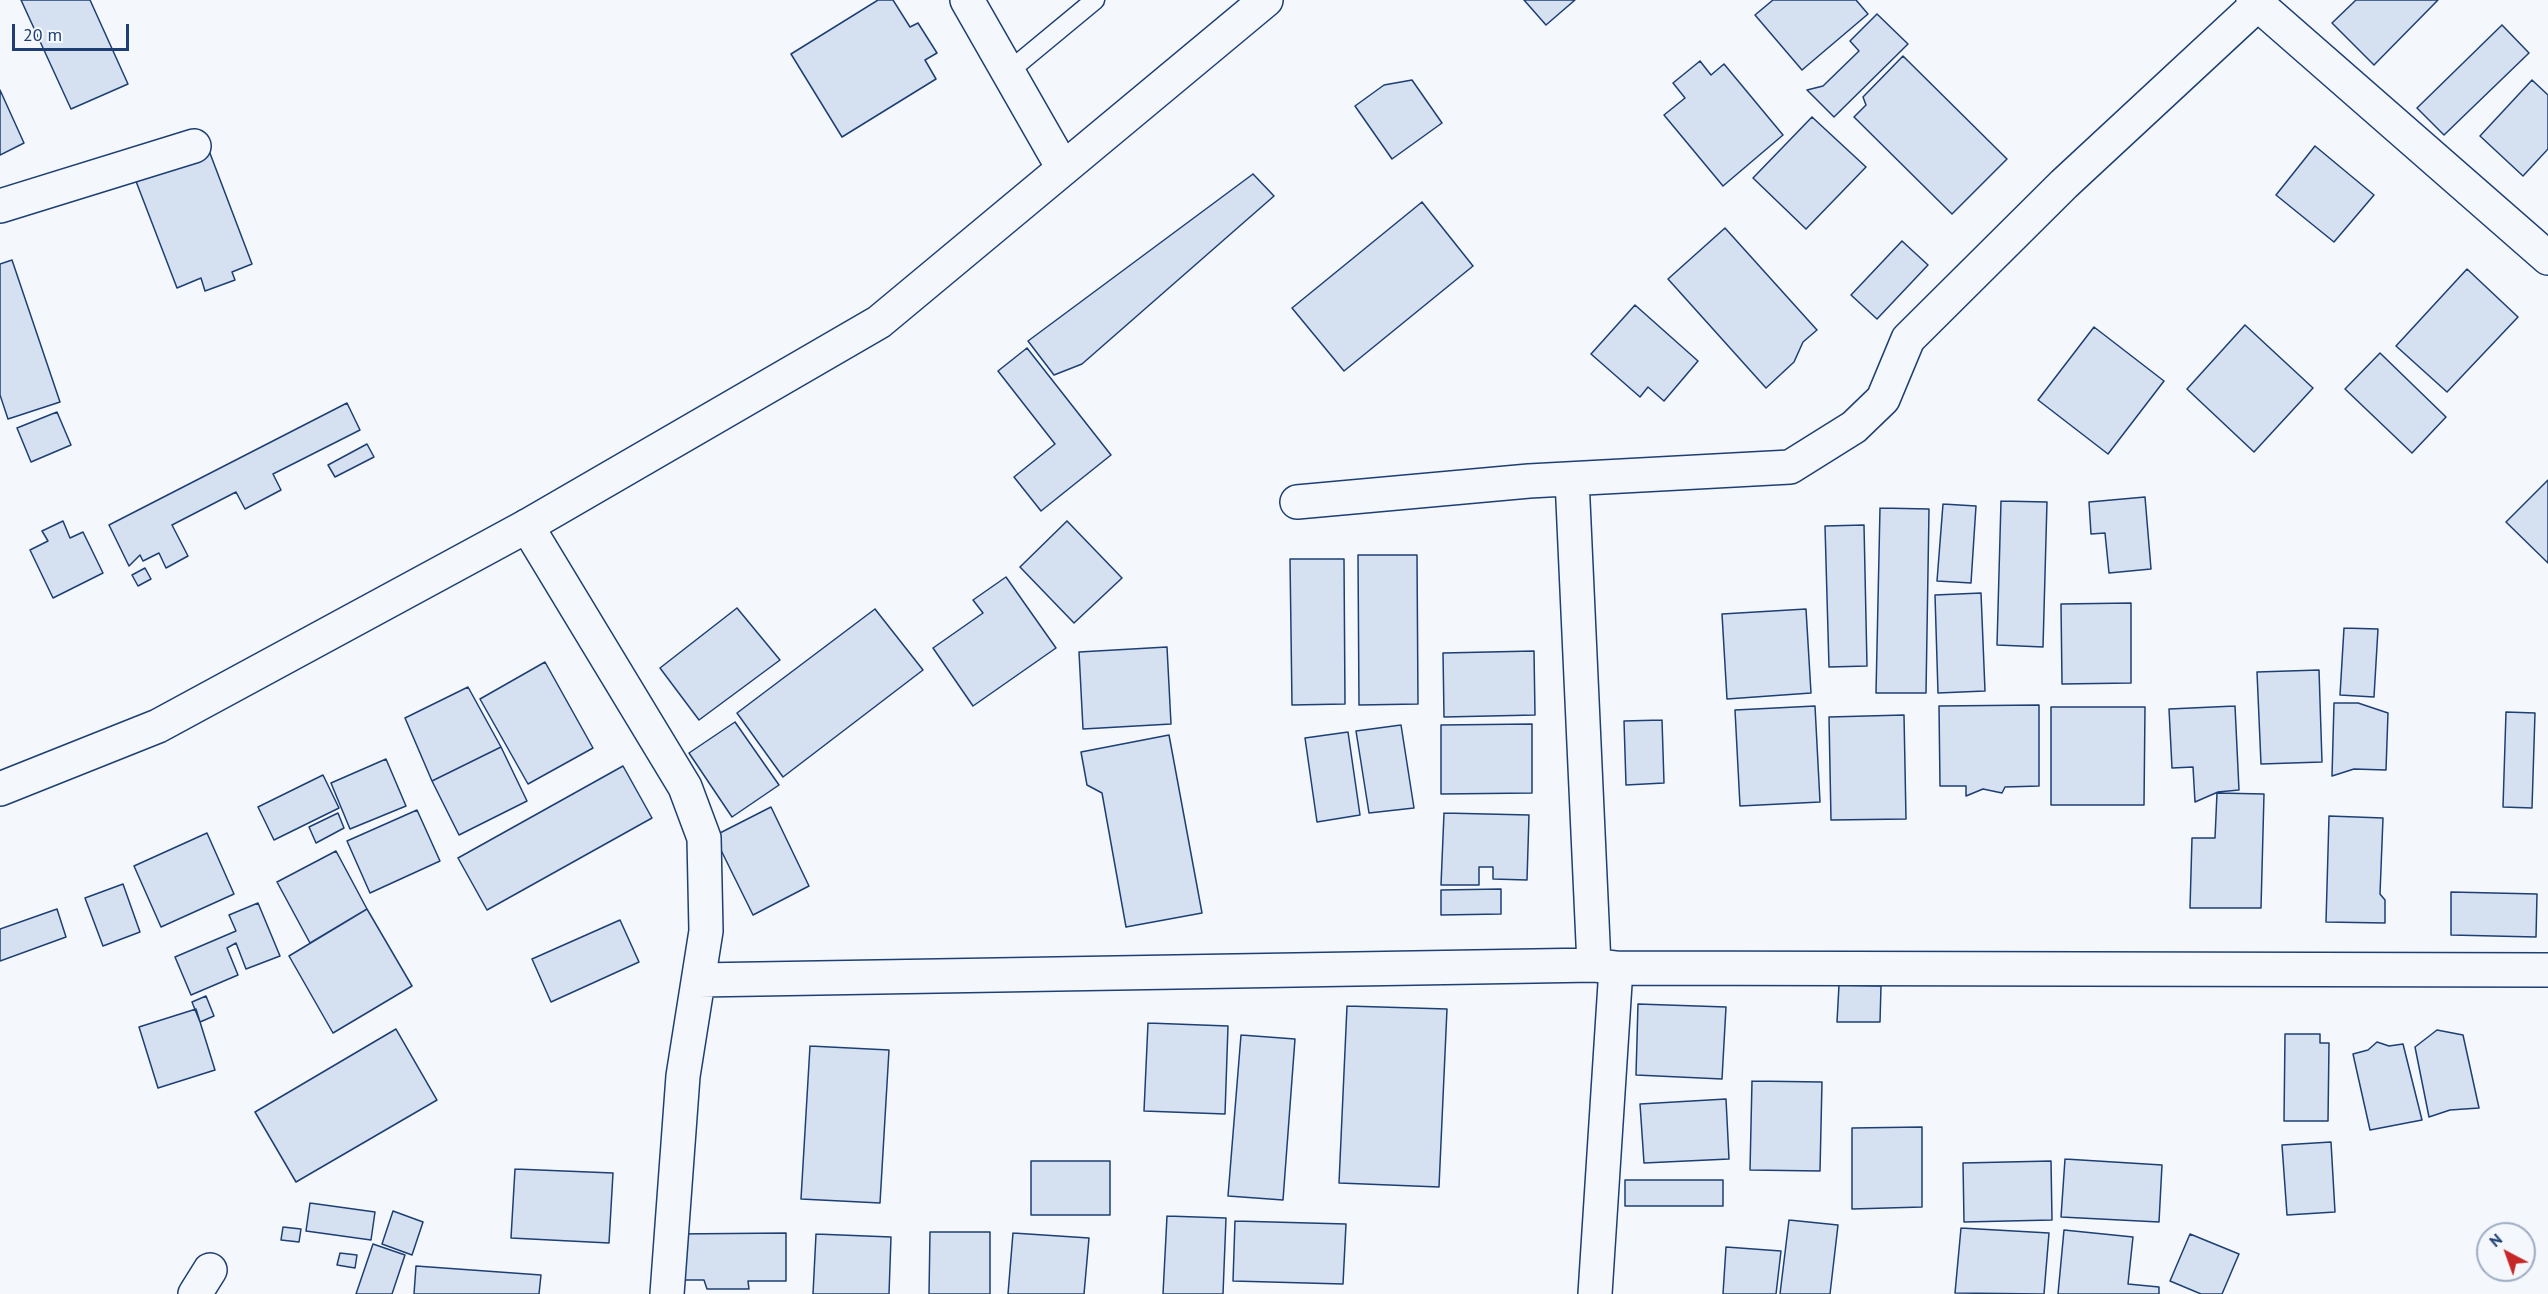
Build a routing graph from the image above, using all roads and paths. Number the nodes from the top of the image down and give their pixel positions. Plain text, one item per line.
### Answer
1 (967, 0) edge
2 (1095, 0) edge
3 (1266, 0) edge
4 (2255, 2) edge
5 (1008, 72) junction
6 (194, 146) dead end
7 (1064, 168) junction
8 (0, 206) edge
9 (2548, 258) edge
10 (1572, 479) junction
11 (1297, 501) dead end
12 (527, 526) junction
13 (0, 789) edge
14 (1605, 966) junction
15 (2548, 970) edge
16 (699, 980) junction
17 (667, 1294) edge
18 (1595, 1294) edge

1 - 5 street
2 - 5 lane
3 - 7 street
4 - 9 street
4 - 10 street
5 - 7 street
6 - 8 street
7 - 12 street
10 - 11 street
10 - 14 street
12 - 13 street
12 - 16 street
14 - 15 street
14 - 16 street
14 - 18 street
16 - 17 street

